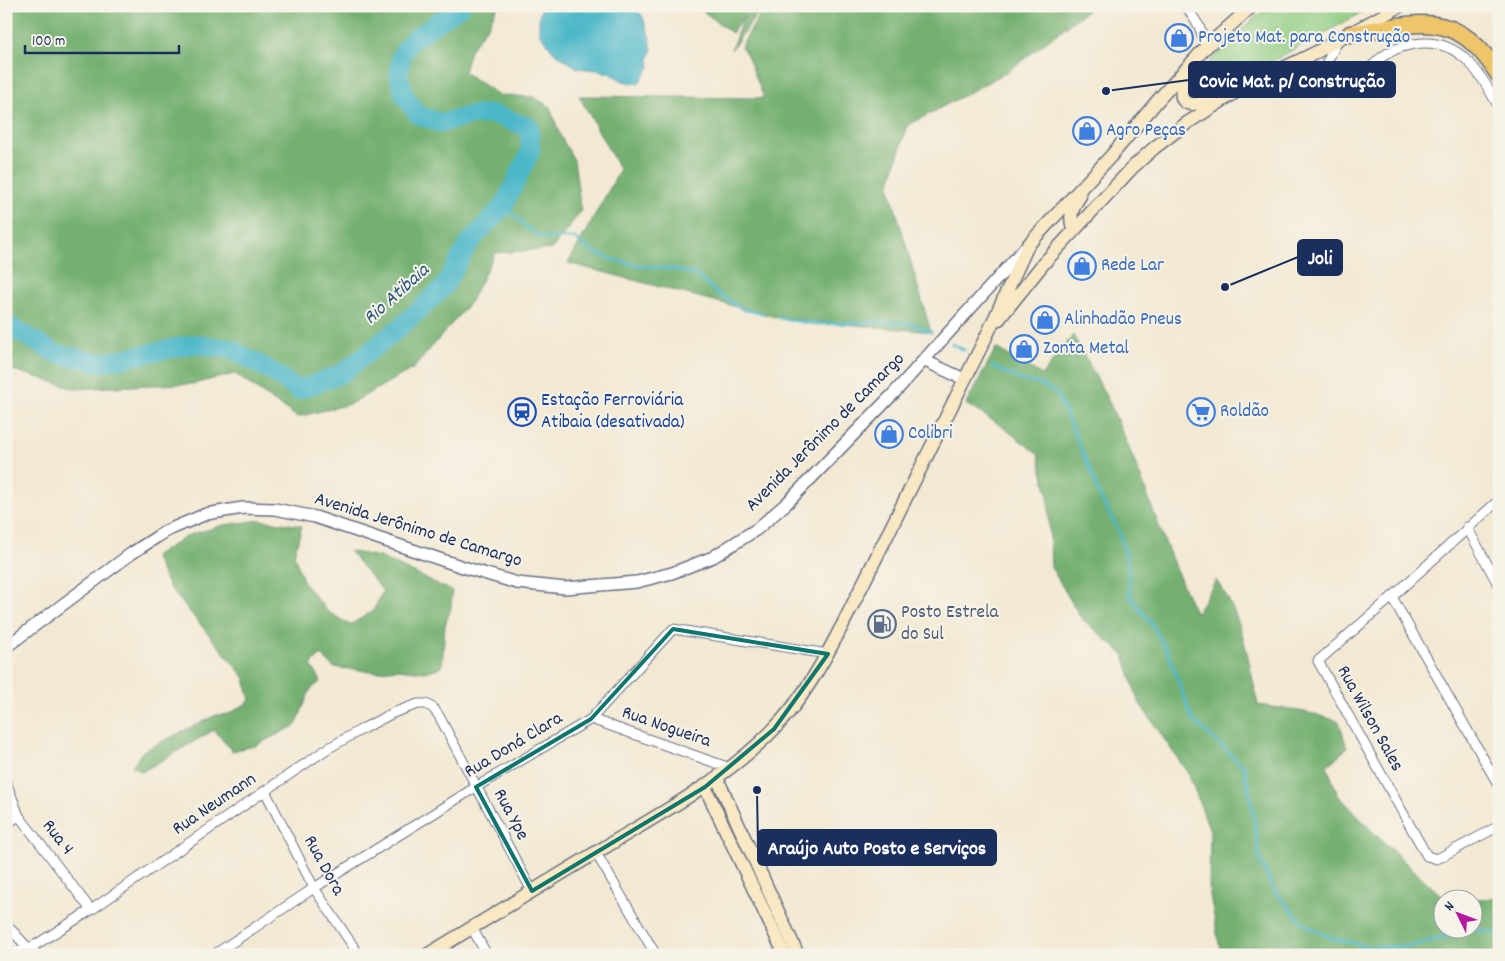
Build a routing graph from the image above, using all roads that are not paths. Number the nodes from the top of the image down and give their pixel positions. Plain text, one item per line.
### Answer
1 (1186, 6) edge
2 (1252, 6) edge
3 (1400, 6) edge
4 (1344, 38) junction
5 (1204, 49) junction
6 (1277, 71) junction
7 (1499, 75) edge
8 (1340, 85) junction
9 (1244, 87) junction
10 (1499, 108) edge
11 (1111, 156) junction
12 (1074, 230) junction
13 (1028, 245) junction
14 (987, 335) junction
15 (923, 360) junction
16 (964, 379) junction
17 (1499, 500) edge
18 (1467, 528) junction
19 (1499, 586) edge
20 (1392, 597) junction
21 (6, 647) edge
22 (828, 654) junction
23 (426, 704) joint
24 (591, 719) junction
25 (730, 768) junction
26 (717, 778) junction
27 (6, 782) edge
28 (1499, 786) edge
29 (476, 787) junction
30 (704, 788) junction
31 (265, 791) junction
32 (19, 816) junction
33 (6, 824) edge
34 (1499, 826) edge
35 (596, 853) junction
36 (314, 888) junction
37 (532, 891) junction
38 (91, 910) junction
39 (6, 924) edge
40 (472, 928) junction
41 (29, 949) junction
42 (218, 952) dead end
43 (788, 953) edge
44 (6, 954) edge
45 (40, 955) edge
46 (359, 955) edge
47 (427, 955) edge
48 (487, 955) edge
49 (656, 955) edge

1 - 5 street
2 - 5 main road, Avenida Jerônimo de Camargo
3 - 4 main road
4 - 6 main road
4 - 7 highway
4 - 8 street
5 - 9 main road
5 - 11 main road, Avenida Jerônimo de Camargo
6 - 8 street
6 - 9 main road
8 - 10 street
9 - 12 main road
11 - 12 main road
11 - 13 main road, Avenida Jerônimo de Camargo
12 - 14 main road
13 - 14 main road
13 - 15 street, Avenida Jerônimo de Camargo
14 - 16 main road
15 - 16 street
15 - 21 street, Avenida Jerônimo de Camargo
16 - 22 main road
17 - 18 street, Rua Wilson Sales
18 - 19 street
18 - 20 street, Rua Wilson Sales
20 - 28 street
20 - 34 street, Rua Wilson Sales
22 - 24 street, Rua Doná Clara
22 - 25 main road
23 - 29 street, Rua Ype
23 - 31 street, Rua Neumann
24 - 25 street, Rua Nogueira
24 - 29 street, Rua Doná Clara
25 - 26 main road
26 - 30 main road
26 - 43 main road
27 - 32 street, Rua 4
29 - 36 street, Rua Doná Clara
29 - 37 street, Rua Ype
30 - 35 main road
30 - 43 main road
31 - 36 street, Rua Dora
31 - 38 street, Rua Neumann
32 - 33 street
32 - 38 street, Rua 4
35 - 37 main road
35 - 49 street
36 - 42 street, Rua Doná Clara
36 - 46 street, Rua Dora
37 - 40 main road
38 - 41 street, Rua Neumann
39 - 41 street
40 - 47 main road
40 - 48 street
41 - 44 street, Rua Neumann
41 - 45 street

